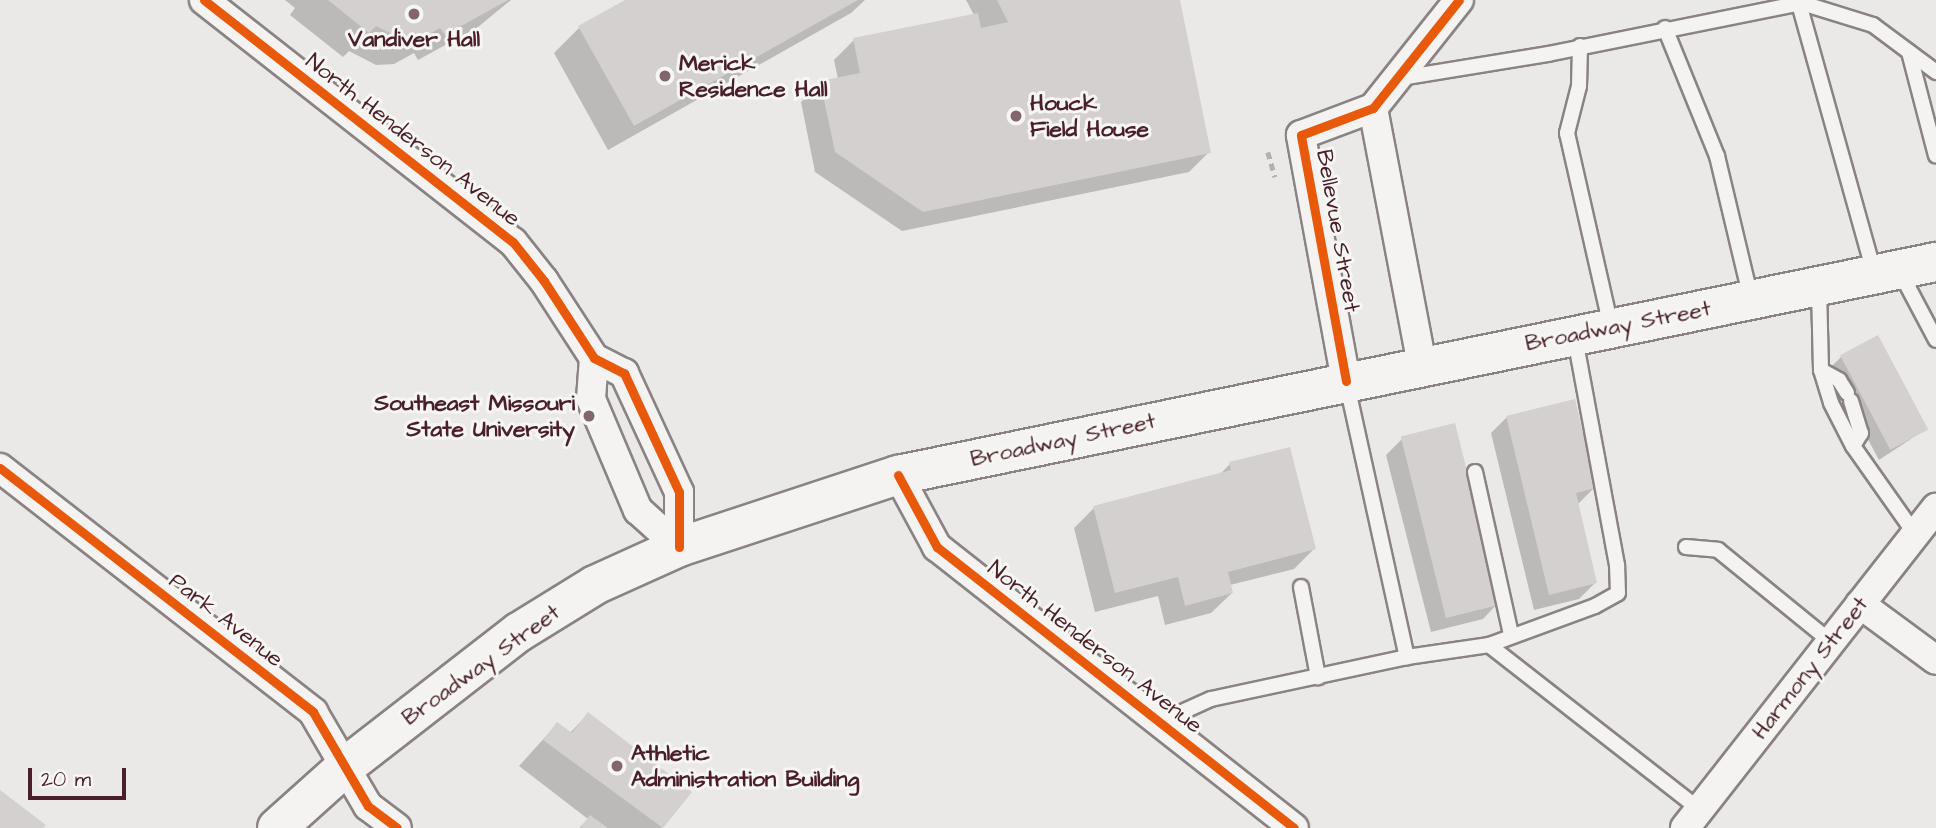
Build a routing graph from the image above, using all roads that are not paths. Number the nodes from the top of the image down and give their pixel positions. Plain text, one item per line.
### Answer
1 (204, 0) edge
2 (1459, 0) edge
3 (1804, 1) edge
4 (1665, 28) junction
5 (1580, 46) junction
6 (1909, 52) junction
7 (1936, 72) edge
8 (1396, 79) junction
9 (1373, 108) junction
10 (1936, 156) edge
11 (1936, 262) edge
12 (1886, 271) junction
13 (1819, 287) junction
14 (1752, 301) junction
15 (1593, 330) junction
16 (1936, 340) edge
17 (594, 358) junction
18 (1422, 364) junction
19 (1821, 370) junction
20 (1346, 380) junction
21 (1853, 446) junction
22 (0, 468) edge
23 (1475, 472) dead end
24 (898, 475) junction
25 (1936, 508) edge
26 (1915, 534) junction
27 (679, 547) junction
28 (1686, 547) dead end
29 (1301, 587) dead end
30 (1860, 604) junction
31 (1511, 635) junction
32 (1830, 641) junction
33 (1489, 645) junction
34 (1408, 657) junction
35 (1936, 660) edge
36 (1318, 677) junction
37 (1160, 722) junction
38 (346, 766) junction
39 (1693, 819) edge
40 (277, 828) edge
41 (397, 828) edge
42 (1294, 828) edge

1 - 17 street, North Henderson Avenue
2 - 8 street
3 - 4 lane
3 - 6 lane
3 - 12 lane
4 - 5 lane
4 - 14 lane
5 - 8 lane
5 - 15 lane
6 - 7 lane
6 - 10 lane
8 - 9 street
9 - 18 street
9 - 20 street, Bellevue Street
11 - 12 main road, Broadway Street
12 - 13 main road, Broadway Street
12 - 16 lane
13 - 14 main road, Broadway Street
13 - 19 lane
14 - 15 main road, Broadway Street
15 - 18 main road, Broadway Street
15 - 31 lane
17 - 27 street
17 - 27 street, North Henderson Avenue
18 - 20 main road, Broadway Street
19 - 21 lane
19 - 21 lane
20 - 24 main road, Broadway Street
20 - 34 lane
21 - 26 lane
22 - 38 street, Park Avenue
23 - 31 lane
24 - 27 main road, Broadway Street
24 - 37 street, North Henderson Avenue
25 - 26 street, Harmony Street
26 - 30 street, Harmony Street
27 - 38 main road, Broadway Street
28 - 32 lane
29 - 36 lane
30 - 32 street, Harmony Street
30 - 35 street
31 - 33 lane
32 - 39 street, Harmony Street
33 - 34 lane
33 - 39 lane
34 - 36 lane
36 - 37 lane
37 - 42 street, North Henderson Avenue
38 - 40 main road, Broadway Street
38 - 41 street, Park Avenue

